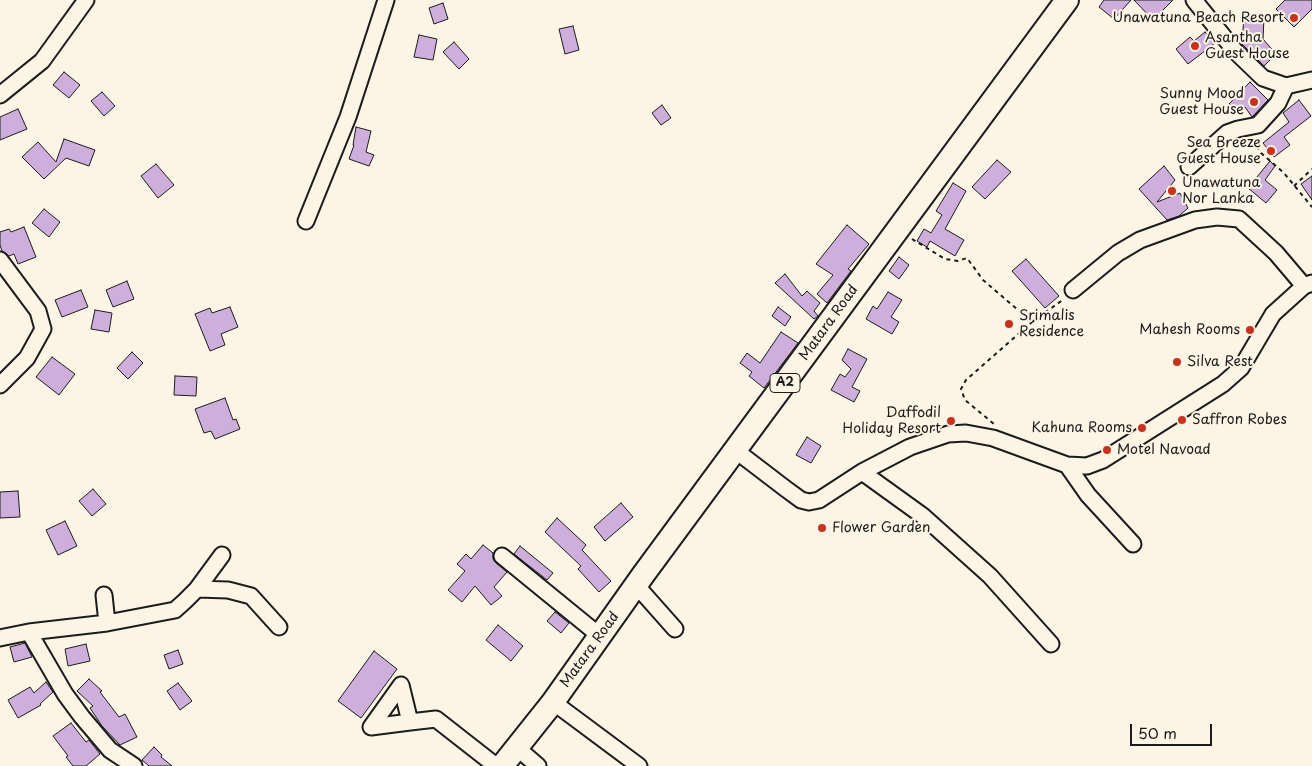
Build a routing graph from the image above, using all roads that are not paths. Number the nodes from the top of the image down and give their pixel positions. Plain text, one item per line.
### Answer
1 (86, 0) edge
2 (386, 0) edge
3 (1067, 0) edge
4 (1194, 0) edge
5 (1312, 80) edge
6 (1286, 86) junction
7 (0, 95) edge
8 (1189, 166) dead end
9 (306, 221) dead end
10 (0, 260) edge
11 (1308, 285) edge
12 (1072, 290) road end
13 (0, 385) edge
14 (735, 450) junction
15 (1067, 465) junction
16 (862, 472) junction
17 (1132, 544) dead end
18 (222, 555) dead end
19 (502, 556) dead end
20 (636, 585) junction
21 (197, 589) junction
22 (104, 595) dead end
23 (106, 623) junction
24 (279, 627) dead end
25 (675, 629) dead end
26 (29, 632) junction
27 (600, 636) junction
28 (0, 638) edge
29 (1051, 644) dead end
30 (553, 702) junction
31 (410, 722) dead end
32 (516, 747) junction
33 (134, 766) edge
34 (496, 766) edge
35 (502, 766) edge
36 (538, 766) edge
37 (639, 766) edge

1 - 7 street
2 - 9 street
3 - 14 highway, Matara Road / A2
4 - 6 street
5 - 6 street
6 - 8 street
10 - 13 street
11 - 12 street
11 - 15 street
14 - 16 street
14 - 20 highway, Matara Road / A2
15 - 16 street
15 - 17 street
16 - 29 street
18 - 21 street
19 - 27 street
20 - 25 street
20 - 27 highway, Matara Road / A2
21 - 23 street
21 - 24 street
22 - 23 street
23 - 26 street
26 - 28 street
26 - 33 street
27 - 30 highway, Matara Road / A2
30 - 32 highway, Matara Road / A2
30 - 37 street
31 - 34 street
32 - 35 highway, Matara Road / A2
32 - 36 street

